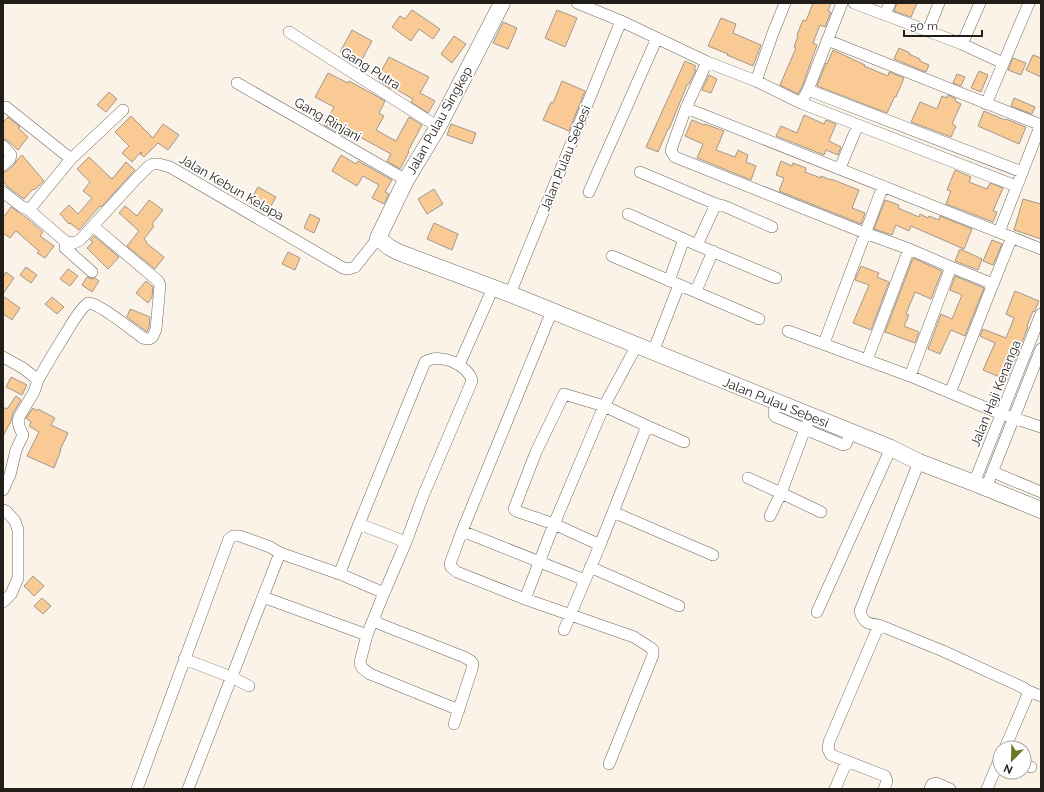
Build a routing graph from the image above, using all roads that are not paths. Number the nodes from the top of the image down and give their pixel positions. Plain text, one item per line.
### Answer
1 (502, 3) edge
2 (577, 3) edge
3 (785, 3) edge
4 (842, 3) edge
5 (854, 3) edge
6 (890, 3) edge
7 (939, 3) edge
8 (980, 3) edge
9 (1030, 3) edge
10 (885, 14) junction
11 (621, 21) junction
12 (928, 31) junction
13 (289, 32) dead end
14 (656, 38) junction
15 (827, 40) junction
16 (962, 44) junction
17 (707, 62) junction
18 (1003, 63) junction
19 (756, 81) junction
20 (237, 83) dead end
21 (808, 90) junction
22 (802, 103) junction
23 (986, 104) junction
24 (4, 108) edge
25 (686, 108) junction
26 (123, 110) dead end
27 (858, 125) junction
28 (1041, 125) edge
29 (438, 126) junction
30 (3, 146) edge
31 (71, 159) junction
32 (3, 165) edge
33 (840, 168) junction
34 (640, 172) dead end
35 (1022, 172) junction
36 (406, 180) junction
37 (883, 186) junction
38 (1016, 186) junction
39 (3, 192) edge
40 (589, 192) dead end
41 (716, 204) junction
42 (29, 210) junction
43 (628, 214) dead end
44 (93, 226) junction
45 (772, 227) dead end
46 (999, 232) junction
47 (866, 233) junction
48 (1012, 237) junction
49 (378, 238) junction
50 (684, 239) junction
51 (66, 242) junction
52 (697, 245) junction
53 (909, 249) junction
54 (1041, 249) edge
55 (713, 251) junction
56 (612, 256) dead end
57 (951, 268) junction
58 (92, 272) dead end
59 (776, 278) dead end
60 (674, 283) junction
61 (993, 284) junction
62 (493, 288) junction
63 (696, 291) junction
64 (510, 294) junction
65 (552, 311) junction
66 (1041, 314) edge
67 (759, 319) dead end
68 (788, 331) dead end
69 (824, 343) junction
70 (637, 345) junction
71 (1041, 349) edge
72 (653, 352) junction
73 (3, 357) edge
74 (867, 360) junction
75 (458, 365) junction
76 (910, 376) junction
77 (38, 380) junction
78 (950, 393) junction
79 (604, 406) junction
80 (1001, 414) junction
81 (1014, 418) junction
82 (808, 423) junction
83 (647, 426) junction
84 (1041, 427) edge
85 (684, 442) dead end
86 (891, 448) junction
87 (919, 462) junction
88 (993, 472) junction
89 (748, 478) dead end
90 (980, 485) junction
91 (3, 490) edge
92 (1041, 492) edge
93 (781, 493) junction
94 (3, 510) edge
95 (1041, 510) edge
96 (613, 512) junction
97 (821, 512) dead end
98 (770, 516) dead end
99 (359, 524) junction
100 (554, 524) junction
101 (462, 531) junction
102 (406, 542) junction
103 (600, 545) junction
104 (280, 553) junction
105 (713, 555) dead end
106 (539, 562) junction
107 (590, 567) junction
108 (340, 574) junction
109 (585, 580) junction
110 (384, 593) junction
111 (263, 597) junction
112 (525, 599) junction
113 (3, 602) edge
114 (679, 606) dead end
115 (817, 612) dead end
116 (570, 614) junction
117 (374, 620) junction
118 (879, 625) junction
119 (564, 630) dead end
120 (367, 635) junction
121 (184, 659) junction
122 (231, 678) junction
123 (250, 686) dead end
124 (1026, 690) junction
125 (1041, 696) edge
126 (459, 710) junction
127 (454, 724) dead end
128 (1008, 740) edge
129 (847, 761) junction
130 (609, 764) dead end
131 (992, 776) edge
132 (137, 789) edge
133 (188, 789) edge
134 (835, 789) edge
135 (884, 789) edge
136 (930, 789) edge
137 (950, 789) edge
138 (986, 789) edge

1 - 29 street, Jalan Pulau Singkep
2 - 11 street
3 - 19 street
4 - 15 street
5 - 10 street
6 - 10 street
7 - 12 street
8 - 16 street
9 - 18 street
10 - 12 street
11 - 14 street
11 - 64 street, Jalan Pulau Sebesi
12 - 16 street
13 - 29 street, Gang Putra
14 - 17 street
14 - 40 street
15 - 21 street
15 - 23 street
16 - 18 street
17 - 19 street
17 - 25 street
18 - 23 street
19 - 22 street
20 - 36 street, Gang Rinjani
21 - 22 street
21 - 35 street
22 - 27 street
23 - 28 street
24 - 31 street
25 - 33 street
25 - 47 street
26 - 31 street
27 - 33 street
27 - 38 street
28 - 35 street
29 - 36 street, Jalan Pulau Singkep
30 - 32 street
31 - 42 street
33 - 37 street
34 - 41 street
35 - 38 street
36 - 49 street, Jalan Pulau Singkep
37 - 46 street
37 - 47 street
38 - 46 street
39 - 42 street
41 - 45 street
41 - 52 street
42 - 51 street
43 - 50 street
44 - 49 street, Jalan Kebun Kelapa
44 - 51 street, Jalan Kebun Kelapa
44 - 77 street
46 - 48 street
47 - 53 street
47 - 69 street
48 - 54 street
48 - 61 street
49 - 62 street, Jalan Pulau Sebesi
50 - 52 street
50 - 60 street
51 - 58 street
52 - 55 street
53 - 57 street
53 - 74 street
55 - 59 street
55 - 63 street
56 - 60 street
57 - 61 street
57 - 76 street
60 - 63 street
60 - 72 street
61 - 78 street
62 - 64 street, Jalan Pulau Sebesi
62 - 75 street
63 - 67 street
64 - 65 street, Jalan Pulau Sebesi
65 - 70 street, Jalan Pulau Sebesi
65 - 101 street
66 - 80 street, Jalan Haji Kenanga
68 - 69 street
69 - 74 street
70 - 72 street, Jalan Pulau Sebesi
70 - 79 street
71 - 81 street, Jalan Haji Kenanga
72 - 82 street, Jalan Pulau Sebesi
73 - 77 street
74 - 76 street
75 - 99 street
75 - 102 street
76 - 78 street
77 - 91 street
78 - 80 street
79 - 83 street
79 - 100 street
79 - 100 street
80 - 81 street
80 - 90 street, Jalan Haji Kenanga
81 - 84 street
81 - 88 street, Jalan Haji Kenanga
82 - 86 street, Jalan Pulau Sebesi
82 - 93 street
83 - 85 street
83 - 96 street
86 - 87 street, Jalan Pulau Sebesi
86 - 115 street
87 - 90 street, Jalan Pulau Sebesi
87 - 118 street
88 - 90 street, Jalan Haji Kenanga
88 - 92 street
89 - 93 street
90 - 95 street, Jalan Pulau Sebesi
93 - 97 street
93 - 98 street
94 - 113 street
96 - 103 street
96 - 105 street
99 - 102 street
99 - 108 street
100 - 103 street
100 - 106 street
101 - 106 street
101 - 112 street
102 - 110 street
103 - 107 street
104 - 108 street
104 - 111 street
104 - 121 street
106 - 109 street
106 - 112 street
107 - 109 street
107 - 114 street
108 - 110 street
109 - 116 street
110 - 117 street
111 - 120 street
111 - 122 street
112 - 116 street
116 - 119 street
116 - 130 street
117 - 120 street
117 - 126 street
118 - 124 street
118 - 129 street
120 - 126 street
121 - 122 street
121 - 132 street
122 - 123 street
122 - 133 street
124 - 125 street
124 - 128 street
126 - 127 street
129 - 134 street
129 - 135 street
131 - 138 street
136 - 137 street

